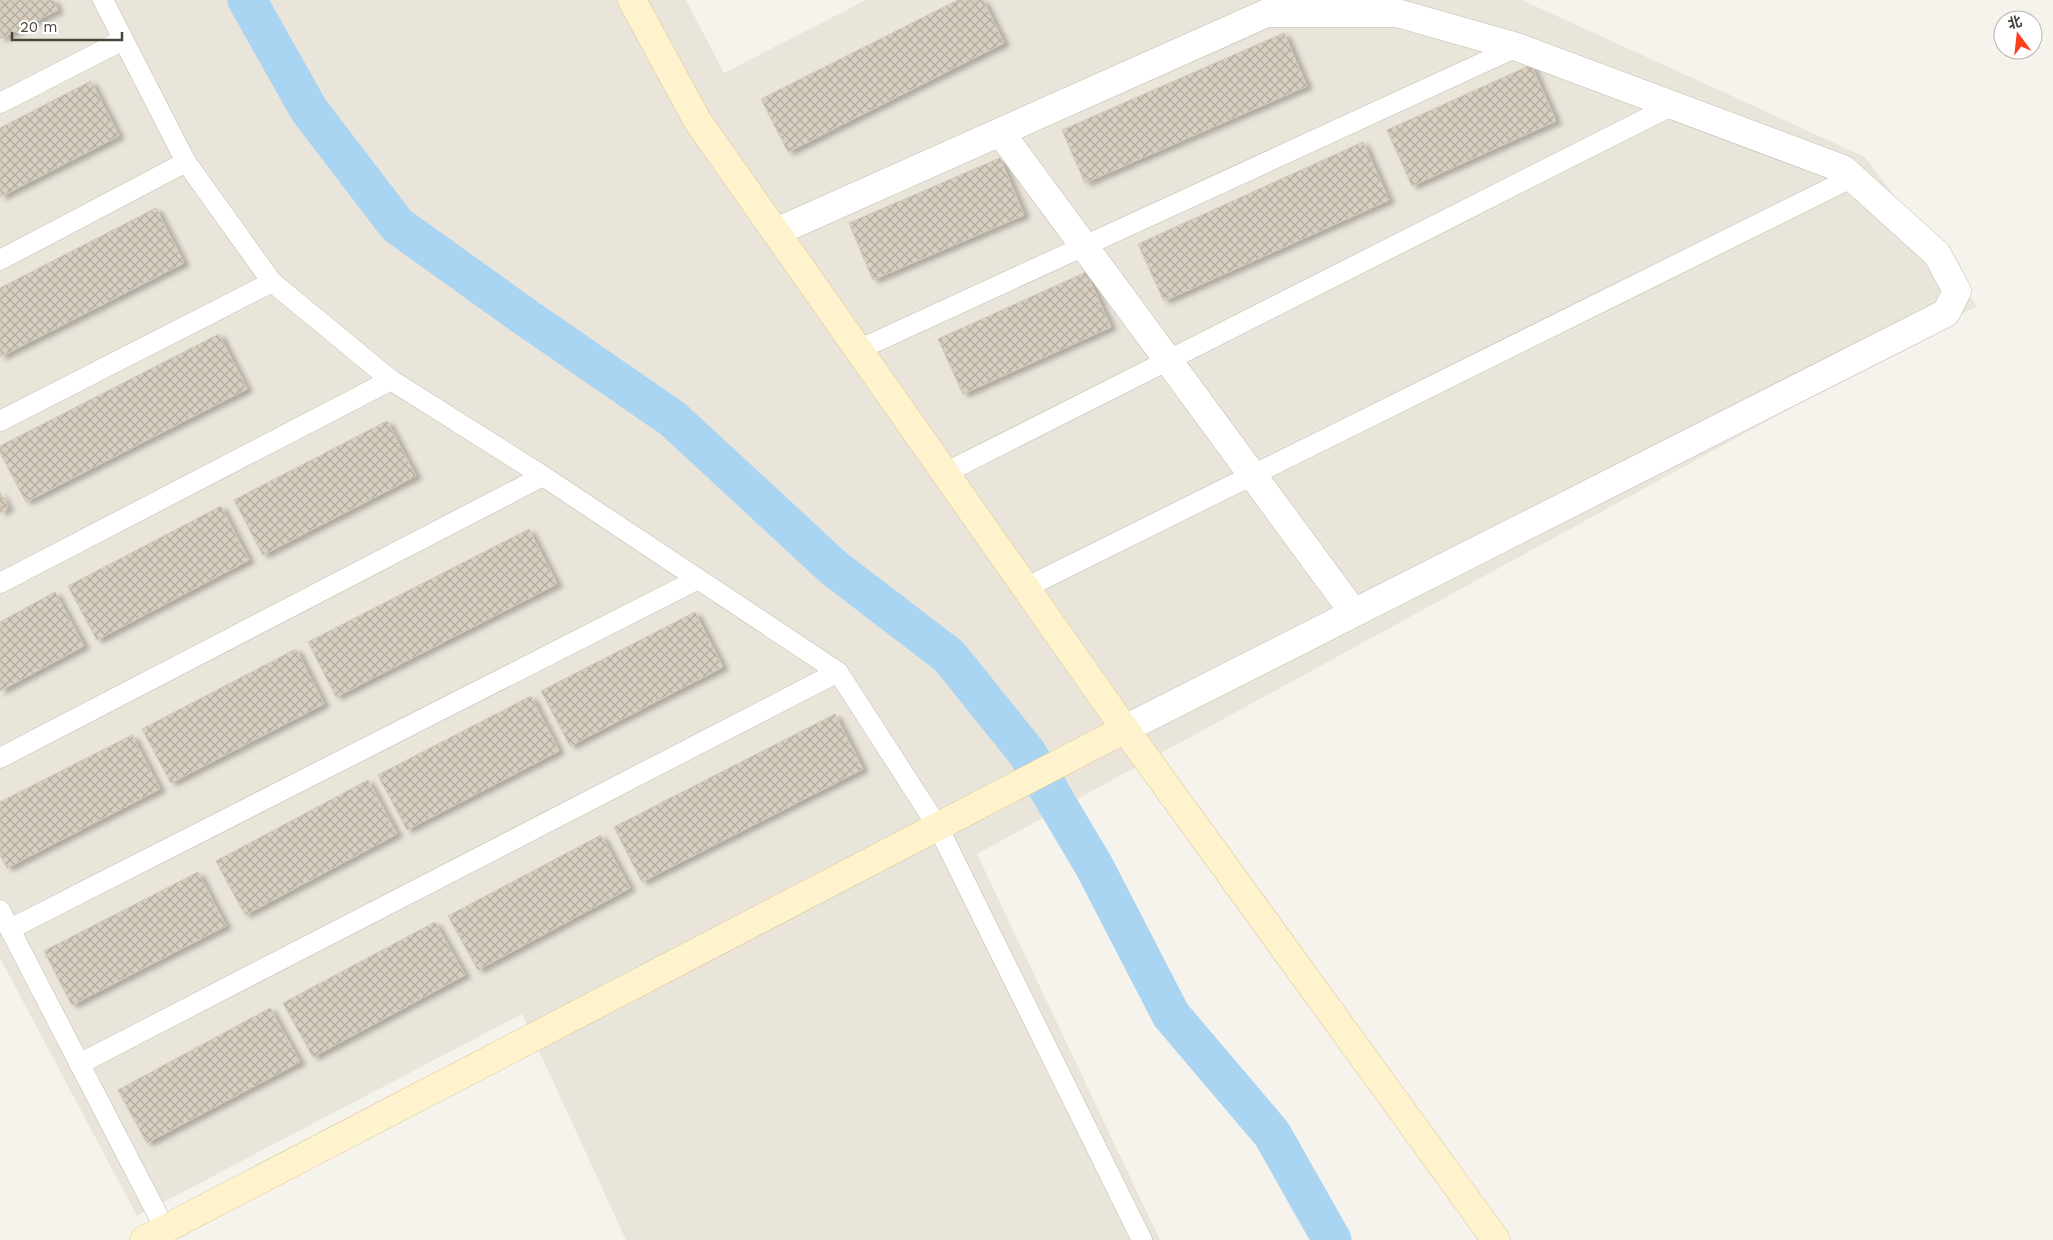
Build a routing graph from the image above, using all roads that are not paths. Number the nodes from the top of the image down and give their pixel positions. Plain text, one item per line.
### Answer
1 (103, 0) edge
2 (632, 0) edge
3 (123, 40) junction
4 (1517, 47) junction
5 (0, 103) edge
6 (1673, 106) junction
7 (1000, 132) junction
8 (186, 162) junction
9 (1853, 177) junction
10 (776, 232) junction
11 (1084, 246) junction
12 (0, 260) edge
13 (272, 282) junction
14 (858, 350) junction
15 (1168, 360) junction
16 (391, 380) junction
17 (0, 421) edge
18 (945, 473) junction
19 (1253, 475) junction
20 (543, 476) junction
21 (698, 578) junction
22 (0, 583) edge
23 (1025, 588) junction
24 (1354, 613) junction
25 (838, 672) junction
26 (1125, 729) junction
27 (0, 758) edge
28 (938, 826) junction
29 (0, 910) edge
30 (10, 929) junction
31 (80, 1064) junction
32 (155, 1234) edge
33 (1142, 1240) edge
34 (1496, 1240) edge

1 - 3 lane
2 - 10 street
3 - 5 lane
3 - 8 lane
4 - 6 street
4 - 7 street
4 - 11 lane
6 - 9 street
6 - 15 lane
7 - 10 street
7 - 11 street
8 - 12 lane
8 - 13 lane
9 - 19 lane
9 - 24 street
10 - 14 street
11 - 14 lane
11 - 15 street
13 - 16 lane
13 - 17 lane
14 - 18 street
15 - 18 lane
15 - 19 street
16 - 20 lane
16 - 22 lane
18 - 23 street
19 - 23 lane
19 - 24 street
20 - 21 lane
20 - 27 lane
21 - 25 lane
21 - 30 lane
23 - 26 street
24 - 26 street
25 - 28 lane
25 - 31 lane
26 - 28 street
26 - 34 street
28 - 32 street
28 - 33 lane
29 - 30 lane
30 - 31 lane
31 - 32 lane

